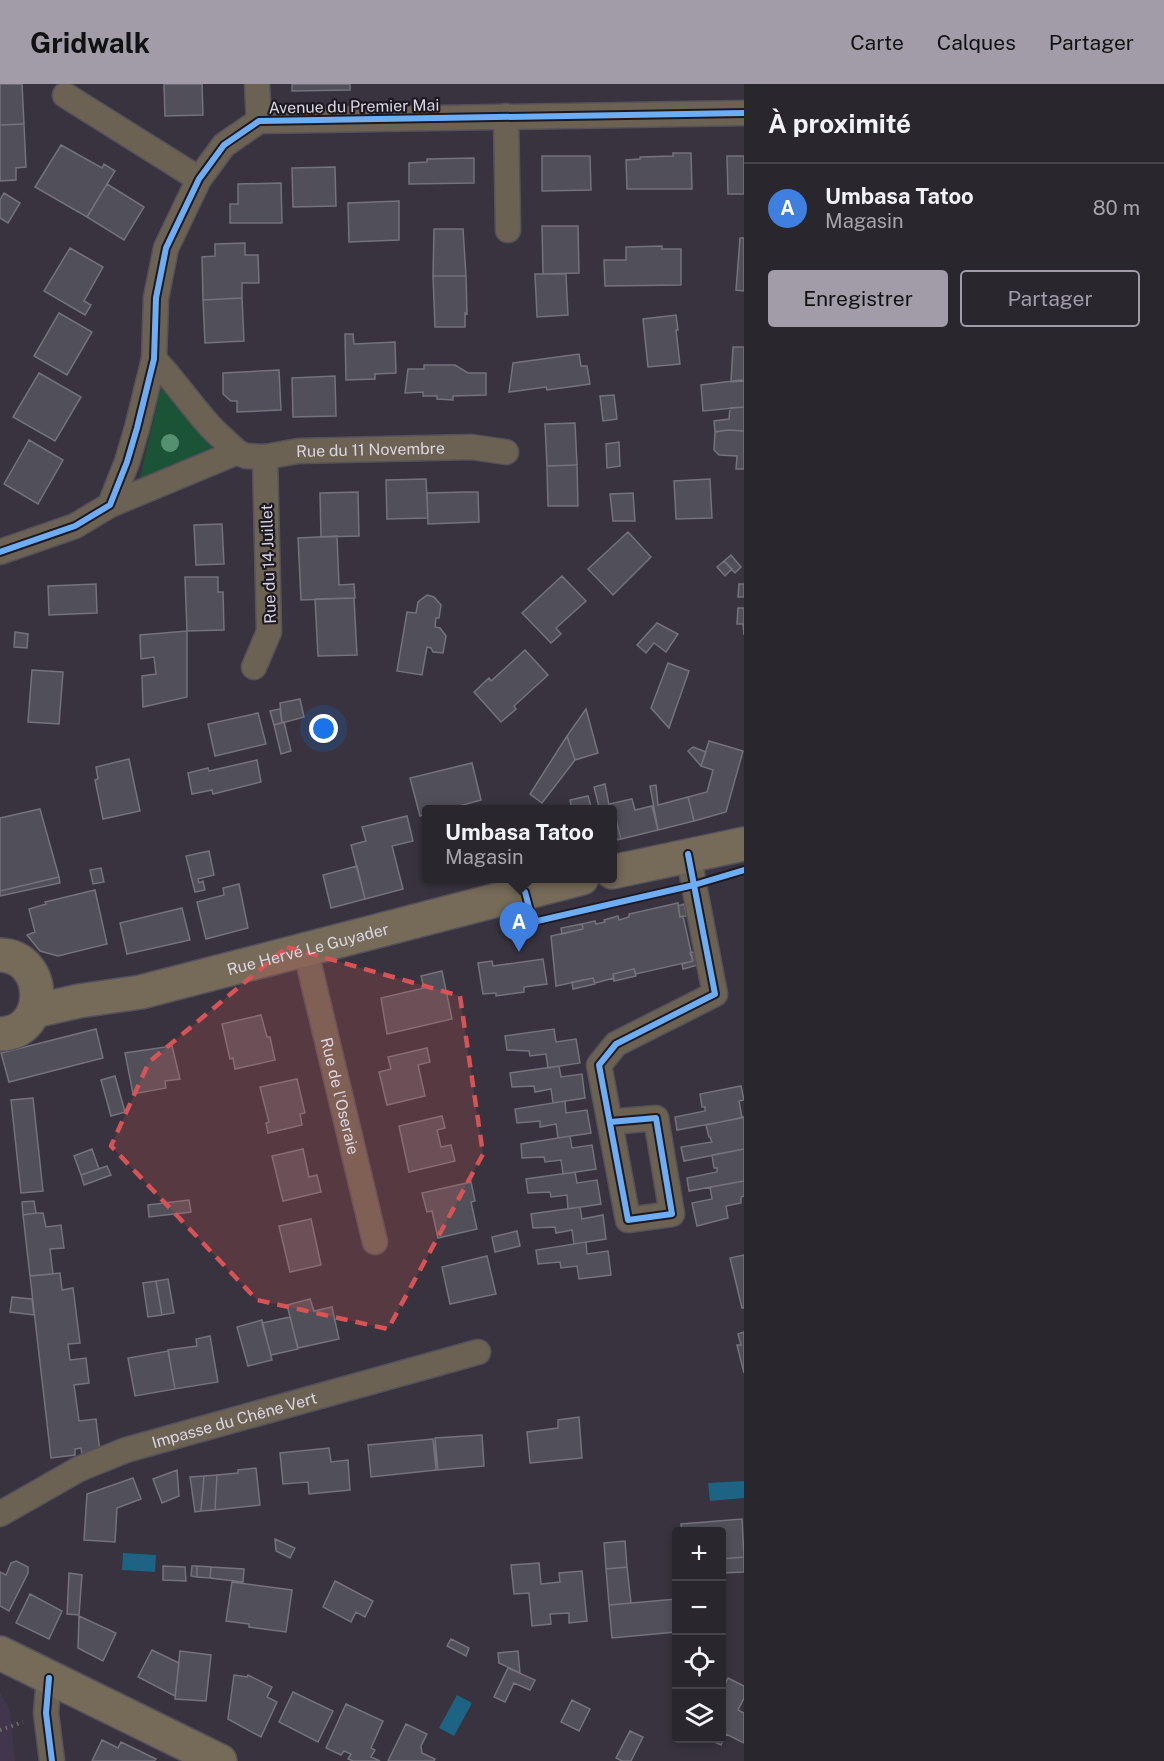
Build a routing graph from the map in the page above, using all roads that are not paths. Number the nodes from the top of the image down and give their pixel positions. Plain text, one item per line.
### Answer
1 (257, 84) edge
2 (66, 95) dead end
3 (744, 113) edge
4 (506, 116) junction
5 (259, 121) junction
6 (199, 179) junction
7 (508, 230) dead end
8 (154, 359) junction
9 (237, 452) junction
10 (506, 452) dead end
11 (265, 457) junction
12 (110, 505) junction
13 (0, 552) edge
14 (254, 667) dead end
15 (744, 844) edge
16 (688, 854) junction
17 (617, 871) edge
18 (566, 883) edge
19 (305, 948) junction
20 (0, 955) edge
21 (35, 1011) junction
22 (0, 1034) edge
23 (610, 1122) dead end
24 (375, 1242) dead end
25 (478, 1352) dead end
26 (0, 1514) edge
27 (0, 1653) edge
28 (49, 1678) junction
29 (52, 1761) edge
30 (220, 1761) edge

1 - 5 street
2 - 6 street
3 - 4 street, Avenue du Premier Mai
4 - 5 street, Avenue du Premier Mai
4 - 7 street
5 - 6 street, Avenue du Premier Mai
6 - 8 street, Avenue du Premier Mai
8 - 9 street
8 - 12 street, Avenue du Premier Mai
9 - 11 street, Rue du 11 Novembre
9 - 12 street
10 - 11 street, Rue du 11 Novembre
11 - 14 street, Rue du 14 Juillet
12 - 13 street
15 - 16 street
16 - 17 street
16 - 23 street
18 - 19 street, Rue Hervé Le Guyader
19 - 21 street, Rue Hervé Le Guyader
19 - 24 street, Rue de l'Oseraie
20 - 21 street
21 - 22 street
25 - 26 street, Impasse du Chêne Vert
27 - 28 street
28 - 29 street
28 - 30 street

